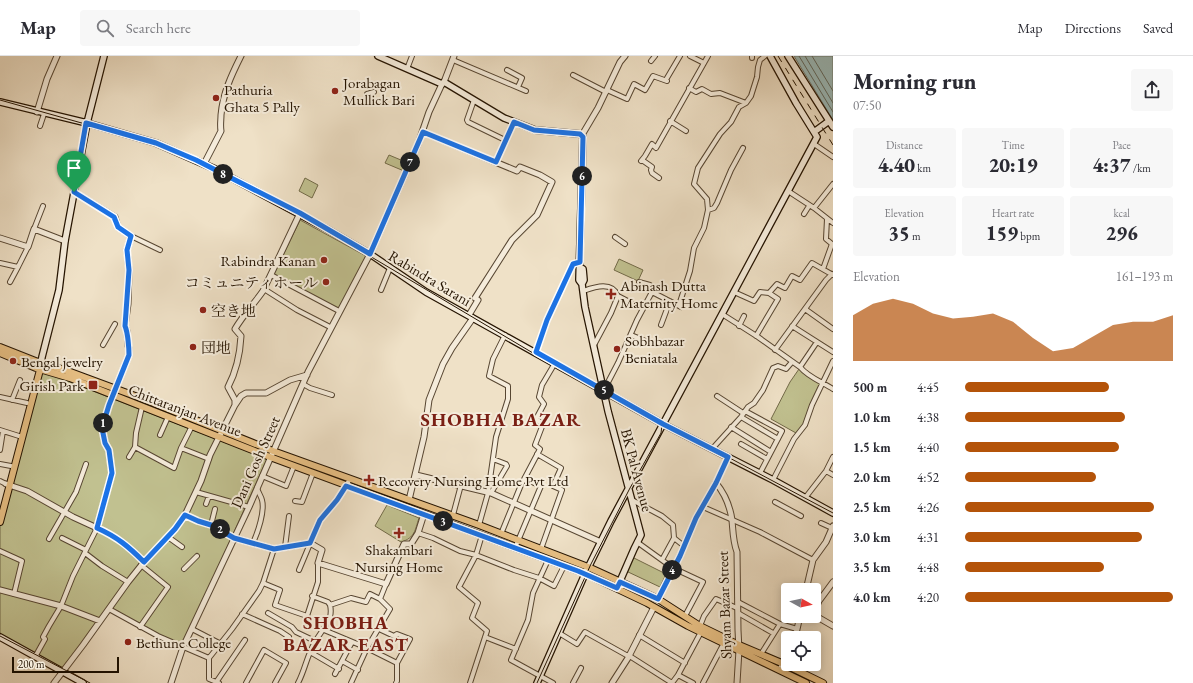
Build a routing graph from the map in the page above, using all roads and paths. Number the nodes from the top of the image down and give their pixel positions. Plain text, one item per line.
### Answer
1 (57, 56) edge
2 (104, 56) edge
3 (241, 56) edge
4 (378, 56) edge
5 (412, 56) edge
6 (625, 56) edge
7 (655, 56) edge
8 (680, 56) edge
9 (690, 56) edge
10 (708, 56) edge
11 (765, 56) edge
12 (770, 56) edge
13 (788, 56) edge
14 (454, 58) edge
15 (651, 61) dead end
16 (704, 63) junction
17 (407, 69) junction
18 (506, 70) dead end
19 (573, 75) dead end
20 (443, 83) junction
21 (518, 87) junction
22 (689, 88) junction
23 (526, 91) dead end
24 (607, 91) junction
25 (474, 100) junction
26 (0, 102) edge
27 (746, 103) junction
28 (37, 112) junction
29 (44, 114) junction
30 (670, 121) junction
31 (829, 121) junction
32 (514, 122) junction
33 (86, 123) junction
34 (40, 126) dead end
35 (833, 127) edge
36 (686, 131) dead end
37 (423, 132) junction
38 (814, 132) junction
39 (582, 135) junction
40 (505, 140) junction
41 (814, 144) junction
42 (742, 148) dead end
43 (833, 158) edge
44 (496, 162) junction
45 (204, 164) junction
46 (660, 178) dead end
47 (833, 184) edge
48 (74, 192) junction
49 (788, 192) junction
50 (43, 206) dead end
51 (811, 207) junction
52 (708, 210) junction
53 (300, 213) junction
54 (804, 214) dead end
55 (827, 219) junction
56 (833, 223) edge
57 (34, 229) junction
58 (131, 236) junction
59 (615, 237) dead end
60 (0, 238) edge
61 (65, 241) junction
62 (625, 244) dead end
63 (28, 247) junction
64 (160, 250) dead end
65 (370, 254) junction
66 (0, 263) edge
67 (580, 264) junction
68 (18, 267) junction
69 (390, 268) junction
70 (822, 269) junction
71 (271, 274) junction
72 (832, 274) edge
73 (10, 282) dead end
74 (639, 282) dead end
75 (264, 289) junction
76 (381, 290) dead end
77 (583, 291) junction
78 (652, 292) junction
79 (734, 292) junction
80 (769, 293) junction
81 (618, 296) junction
82 (670, 302) junction
83 (643, 309) junction
84 (804, 309) junction
85 (339, 311) junction
86 (722, 314) junction
87 (471, 316) junction
88 (744, 316) dead end
89 (115, 324) dead end
90 (661, 325) dead end
91 (739, 326) junction
92 (792, 326) junction
93 (330, 327) junction
94 (833, 329) edge
95 (505, 335) junction
96 (631, 335) junction
97 (756, 336) junction
98 (648, 342) dead end
99 (817, 342) junction
100 (103, 345) dead end
101 (594, 345) junction
102 (0, 347) edge
103 (775, 350) junction
104 (536, 352) junction
105 (833, 352) edge
106 (0, 353) edge
107 (833, 361) edge
108 (792, 362) junction
109 (555, 363) junction
110 (39, 364) junction
111 (800, 367) junction
112 (306, 375) junction
113 (20, 380) dead end
114 (823, 382) junction
115 (303, 384) junction
116 (116, 389) junction
117 (833, 389) edge
118 (604, 390) junction
119 (332, 395) dead end
120 (0, 396) edge
121 (114, 396) junction
122 (717, 396) dead end
123 (12, 400) junction
124 (27, 403) junction
125 (235, 405) junction
126 (142, 407) junction
127 (743, 414) junction
128 (168, 417) junction
129 (663, 424) junction
130 (192, 426) junction
131 (731, 427) junction
132 (2, 430) edge
133 (222, 430) junction
134 (160, 435) dead end
135 (18, 436) junction
136 (219, 437) junction
137 (778, 439) junction
138 (741, 444) dead end
139 (135, 447) junction
140 (181, 448) junction
141 (712, 448) junction
142 (0, 450) edge
143 (273, 451) junction
144 (771, 452) junction
145 (537, 454) junction
146 (129, 457) dead end
147 (728, 457) junction
148 (833, 457) edge
149 (270, 458) junction
150 (209, 459) junction
151 (493, 459) junction
152 (767, 459) junction
153 (0, 464) edge
154 (86, 464) dead end
155 (11, 466) junction
156 (294, 466) junction
157 (826, 471) junction
158 (313, 473) junction
159 (760, 473) junction
160 (416, 475) junction
161 (262, 476) junction
162 (833, 476) edge
163 (350, 479) junction
164 (525, 479) junction
165 (773, 480) junction
166 (5, 483) edge
167 (716, 483) junction
168 (461, 485) junction
169 (346, 486) junction
170 (257, 488) junction
171 (629, 490) junction
172 (196, 492) junction
173 (489, 493) junction
174 (209, 496) junction
175 (805, 498) junction
176 (409, 500) junction
177 (632, 500) junction
178 (295, 501) dead end
179 (775, 502) dead end
180 (513, 503) junction
181 (206, 504) dead end
182 (248, 506) junction
183 (703, 506) junction
184 (0, 507) edge
185 (215, 509) dead end
186 (64, 512) junction
187 (530, 512) junction
188 (833, 513) edge
189 (424, 514) junction
190 (185, 515) junction
191 (453, 515) junction
192 (288, 516) dead end
193 (801, 516) dead end
194 (551, 520) junction
195 (732, 520) junction
196 (0, 522) edge
197 (821, 523) dead end
198 (211, 525) junction
199 (479, 525) junction
200 (832, 527) edge
201 (97, 528) junction
202 (418, 533) junction
203 (501, 534) junction
204 (482, 535) junction
205 (168, 537) junction
206 (62, 538) dead end
207 (234, 538) junction
208 (674, 538) junction
209 (49, 539) dead end
210 (518, 540) junction
211 (601, 542) junction
212 (637, 542) junction
213 (253, 543) junction
214 (310, 543) junction
215 (684, 546) junction
216 (182, 547) dead end
217 (286, 547) junction
218 (515, 548) junction
219 (274, 549) junction
220 (541, 549) junction
221 (0, 551) edge
222 (86, 552) junction
223 (476, 555) junction
224 (197, 556) dead end
225 (548, 560) junction
226 (662, 560) junction
227 (813, 560) junction
228 (143, 563) junction
229 (318, 563) junction
230 (564, 566) junction
231 (588, 567) junction
232 (184, 568) dead end
233 (673, 568) junction
234 (299, 570) dead end
235 (585, 574) junction
236 (539, 578) junction
237 (128, 582) junction
238 (620, 582) junction
239 (833, 582) edge
240 (263, 583) junction
241 (808, 583) edge
242 (386, 584) junction
243 (617, 588) junction
244 (0, 590) edge
245 (14, 594) junction
246 (312, 596) junction
247 (821, 598) edge
248 (380, 599) junction
249 (658, 599) junction
250 (330, 605) junction
251 (61, 606) junction
252 (654, 607) junction
253 (738, 608) junction
254 (109, 609) junction
255 (242, 614) junction
256 (268, 614) dead end
257 (685, 616) junction
258 (821, 619) edge
259 (100, 621) junction
260 (798, 623) edge
261 (780, 624) junction
262 (833, 626) edge
263 (140, 627) junction
264 (192, 629) junction
265 (379, 629) junction
266 (701, 629) junction
267 (797, 629) joint
268 (324, 630) junction
269 (559, 633) junction
270 (773, 633) junction
271 (639, 635) junction
272 (289, 636) dead end
273 (0, 637) edge
274 (486, 637) junction
275 (245, 640) dead end
276 (315, 641) junction
277 (352, 642) junction
278 (724, 643) junction
279 (221, 644) junction
280 (183, 647) junction
281 (367, 648) junction
282 (739, 648) junction
283 (516, 649) junction
284 (310, 652) junction
285 (761, 654) junction
286 (628, 656) junction
287 (35, 657) junction
288 (209, 658) junction
289 (342, 661) junction
290 (397, 663) junction
291 (685, 663) junction
292 (781, 663) edge
293 (581, 668) dead end
294 (338, 669) junction
295 (780, 669) joint
296 (358, 670) junction
297 (796, 671) edge
298 (62, 672) junction
299 (335, 674) dead end
300 (540, 675) junction
301 (678, 675) junction
302 (809, 678) edge
303 (209, 681) edge
304 (218, 682) edge
305 (299, 682) edge
306 (739, 682) edge
307 (54, 683) edge
308 (83, 683) edge
309 (171, 683) edge
310 (246, 683) edge
311 (275, 683) edge
312 (305, 683) edge
313 (351, 683) edge
314 (396, 683) edge
315 (470, 683) edge
316 (536, 683) edge
317 (553, 683) edge
318 (573, 683) edge
319 (612, 683) edge
320 (672, 683) edge
321 (693, 683) edge
322 (703, 683) edge
323 (806, 683) edge
324 (823, 683) edge

1 - 28 street
2 - 33 main road
3 - 45 street
4 - 17 main road
5 - 17 street
6 - 24 street
7 - 15 street
8 - 24 street
9 - 16 street
10 - 16 street
11 - 27 street
12 - 38 main road
13 - 31 main road
14 - 20 street, Dani Gosh Street
14 - 21 street
16 - 22 street
17 - 20 main road
18 - 21 street
19 - 24 street
20 - 25 main road
20 - 37 street, Dani Gosh Street
21 - 23 street
22 - 27 street
22 - 30 street
24 - 39 street
25 - 32 main road
25 - 40 street
26 - 28 main road, Rabindra Sarani
27 - 52 street
28 - 29 main road, Rabindra Sarani
29 - 33 main road, Rabindra Sarani
29 - 34 street
30 - 36 street
30 - 46 street
31 - 35 main road
31 - 38 main road
32 - 39 main road
32 - 40 street
33 - 45 main road, Rabindra Sarani
33 - 48 main road
37 - 44 street
37 - 65 street, Dani Gosh Street
38 - 41 main road
39 - 67 main road, BK Pal Avenue
40 - 44 street
41 - 43 street
41 - 49 main road
42 - 52 street
44 - 87 street
45 - 53 main road, Rabindra Sarani
47 - 51 street
48 - 58 street
48 - 61 main road
49 - 51 street
49 - 79 main road
50 - 57 street
51 - 54 street
51 - 55 street
52 - 82 street
53 - 65 main road, Rabindra Sarani
53 - 71 street
55 - 56 street
55 - 70 street
57 - 61 street
57 - 63 street
58 - 64 street
58 - 116 street
59 - 62 street
60 - 63 street
61 - 110 main road
63 - 68 street
65 - 69 main road, Rabindra Sarani
65 - 85 street, Dani Gosh Street
66 - 68 street
67 - 77 main road, BK Pal Avenue
67 - 104 street
68 - 73 street
69 - 76 street
69 - 87 main road, Rabindra Sarani
70 - 72 street
70 - 80 street
71 - 75 street
71 - 85 street
72 - 84 street
74 - 78 street
75 - 93 street
75 - 125 street
77 - 81 street
77 - 101 main road, BK Pal Avenue
78 - 82 street
78 - 83 street
79 - 80 street
79 - 86 main road
80 - 97 street
81 - 83 street
81 - 101 street
82 - 90 street
83 - 96 street
84 - 92 street
84 - 94 street
85 - 93 street, Dani Gosh Street
86 - 91 street
86 - 129 main road
87 - 95 main road, Rabindra Sarani
87 - 160 street
88 - 91 street
89 - 100 street
91 - 97 street
92 - 99 street
92 - 103 street
93 - 112 street, Dani Gosh Street
95 - 104 main road, Rabindra Sarani
95 - 151 street
96 - 98 street
96 - 118 street
97 - 103 street
99 - 105 street
99 - 111 street
101 - 118 main road, BK Pal Avenue
102 - 110 main road
103 - 108 street
104 - 109 main road, Rabindra Sarani
106 - 110 main road, Chittaranjan Avenue
107 - 114 street
108 - 111 street
108 - 127 street
109 - 118 main road, Rabindra Sarani
109 - 145 street
110 - 116 main road
110 - 121 main road, Chittaranjan Avenue
110 - 124 main road
110 - 166 main road
111 - 114 street
112 - 115 street, Dani Gosh Street
112 - 125 street
113 - 123 street
114 - 117 street
114 - 165 street
115 - 119 street
115 - 143 street, Dani Gosh Street
116 - 121 street
116 - 133 main road
118 - 129 main road, Rabindra Sarani
118 - 171 main road, BK Pal Avenue
120 - 123 street
121 - 126 main road, Chittaranjan Avenue
121 - 201 street
122 - 127 street
123 - 124 street
124 - 135 main road
125 - 133 street
126 - 128 main road, Chittaranjan Avenue
126 - 139 street
127 - 131 street
127 - 137 street
127 - 137 street
128 - 130 main road, Chittaranjan Avenue
128 - 134 street
129 - 141 main road, Rabindra Sarani
129 - 171 main road
130 - 136 main road, Chittaranjan Avenue
130 - 140 street
131 - 141 street
131 - 144 street
132 - 135 street
132 - 142 street
133 - 136 street
133 - 143 main road
135 - 155 main road
136 - 149 main road, Chittaranjan Avenue
136 - 150 street
137 - 144 street
138 - 152 street
139 - 140 street
139 - 146 street
140 - 150 street
141 - 147 main road, Rabindra Sarani
143 - 149 street, Dani Gosh Street
143 - 163 main road
144 - 152 street
145 - 164 street
145 - 194 street
147 - 159 main road, Rabindra Sarani
147 - 167 street
148 - 157 street
149 - 156 main road, Chittaranjan Avenue
149 - 161 street, Dani Gosh Street
150 - 172 street
151 - 173 street
151 - 173 street
152 - 159 street
153 - 155 street
154 - 186 street
155 - 166 main road
156 - 158 main road, Chittaranjan Avenue
156 - 161 street
157 - 162 street
157 - 175 street
158 - 169 main road, Chittaranjan Avenue
158 - 178 street
159 - 165 main road, Rabindra Sarani
160 - 168 street
160 - 176 street
161 - 170 street, Dani Gosh Street
163 - 169 street
163 - 176 main road
164 - 180 street
164 - 187 street
165 - 175 main road, Rabindra Sarani
166 - 184 main road
166 - 186 street
166 - 196 main road
167 - 183 street
167 - 195 street, Shyam Bazar Street
168 - 173 street
168 - 191 street
169 - 189 main road, Chittaranjan Avenue
169 - 214 street
170 - 182 street, Dani Gosh Street
170 - 213 street
171 - 177 main road, BK Pal Avenue
171 - 211 main road
172 - 174 street
172 - 190 street
173 - 180 street
173 - 199 street
174 - 181 street
174 - 182 street
175 - 188 main road, Rabindra Sarani
176 - 191 main road
177 - 208 street
177 - 212 main road, BK Pal Avenue
179 - 193 street
180 - 187 street
180 - 203 street
182 - 207 street, Dani Gosh Street
183 - 195 street
183 - 215 street
185 - 198 street
186 - 201 street
186 - 209 street
187 - 194 street
187 - 210 street
189 - 202 street
189 - 204 main road, Chittaranjan Avenue
190 - 198 street
190 - 205 street
191 - 199 main road
192 - 217 street
194 - 211 street
194 - 220 street
195 - 227 street
195 - 253 street, Shyam Bazar Street
197 - 200 street
198 - 207 street
199 - 203 main road
200 - 227 street
201 - 222 street
201 - 228 street
202 - 223 street
202 - 242 street
203 - 210 main road
204 - 218 main road, Chittaranjan Avenue
204 - 223 street
205 - 216 street
205 - 228 street
206 - 222 street
207 - 213 street
207 - 264 street, Dani Gosh Street
208 - 215 street
208 - 226 street
210 - 218 street
210 - 220 main road
211 - 231 main road
212 - 226 street
212 - 238 main road, BK Pal Avenue
213 - 219 street
214 - 217 street
214 - 229 street
214 - 234 street
215 - 233 street
217 - 219 street
218 - 225 main road, Chittaranjan Avenue
219 - 240 street
220 - 231 main road
221 - 245 street
222 - 237 street
222 - 251 street
223 - 236 street
223 - 274 street
224 - 232 street
225 - 230 main road, Chittaranjan Avenue
225 - 236 street
226 - 233 street
227 - 241 street
228 - 237 street
228 - 263 street
229 - 242 street
229 - 246 street
230 - 235 main road, Chittaranjan Avenue
230 - 236 street
231 - 235 main road
231 - 238 main road
233 - 249 street
233 - 257 street
235 - 243 main road, Chittaranjan Avenue
235 - 269 main road
236 - 283 street
237 - 254 street
238 - 243 main road, BK Pal Avenue
238 - 249 main road
239 - 247 street
240 - 246 street
240 - 255 street
242 - 248 street
243 - 252 main road, Chittaranjan Avenue
244 - 245 street
245 - 251 street
246 - 250 street
248 - 250 street
248 - 265 street
249 - 257 main road
250 - 268 street
251 - 259 street
251 - 287 street
252 - 266 main road, Chittaranjan Avenue
252 - 271 street
253 - 261 street
253 - 266 street
253 - 270 street
253 - 282 street, Shyam Bazar Street
254 - 259 street
254 - 263 street
255 - 272 street
255 - 279 street
256 - 276 street
257 - 266 main road
258 - 262 street
259 - 298 street
260 - 267 street
261 - 267 street
261 - 270 street
263 - 280 street
264 - 279 street
264 - 280 street, Dani Gosh Street
265 - 281 street
265 - 290 street
266 - 278 main road
266 - 282 main road
266 - 291 street
268 - 276 street
268 - 277 street
269 - 286 street
269 - 300 main road
270 - 285 street
271 - 286 street
271 - 291 street
273 - 287 main road
274 - 283 street
274 - 315 street
275 - 304 street
276 - 284 street
277 - 281 street
277 - 289 street
278 - 282 main road
278 - 322 street
279 - 288 street
280 - 288 street
280 - 309 street, Dani Gosh Street
281 - 290 street
281 - 296 street
282 - 285 main road
282 - 295 main road
282 - 306 street, Shyam Bazar Street
283 - 300 street
284 - 294 street
284 - 305 street
285 - 292 main road
286 - 319 street
286 - 320 street
287 - 298 main road
288 - 303 street
289 - 294 street
289 - 296 street
290 - 314 street
291 - 301 street
293 - 318 street
294 - 299 street
295 - 323 main road
296 - 313 street
297 - 302 main road
298 - 307 street
298 - 308 main road
300 - 316 main road
300 - 317 street
301 - 320 street
301 - 321 street
302 - 323 main road
302 - 324 main road
303 - 304 street
305 - 312 street
310 - 311 street

